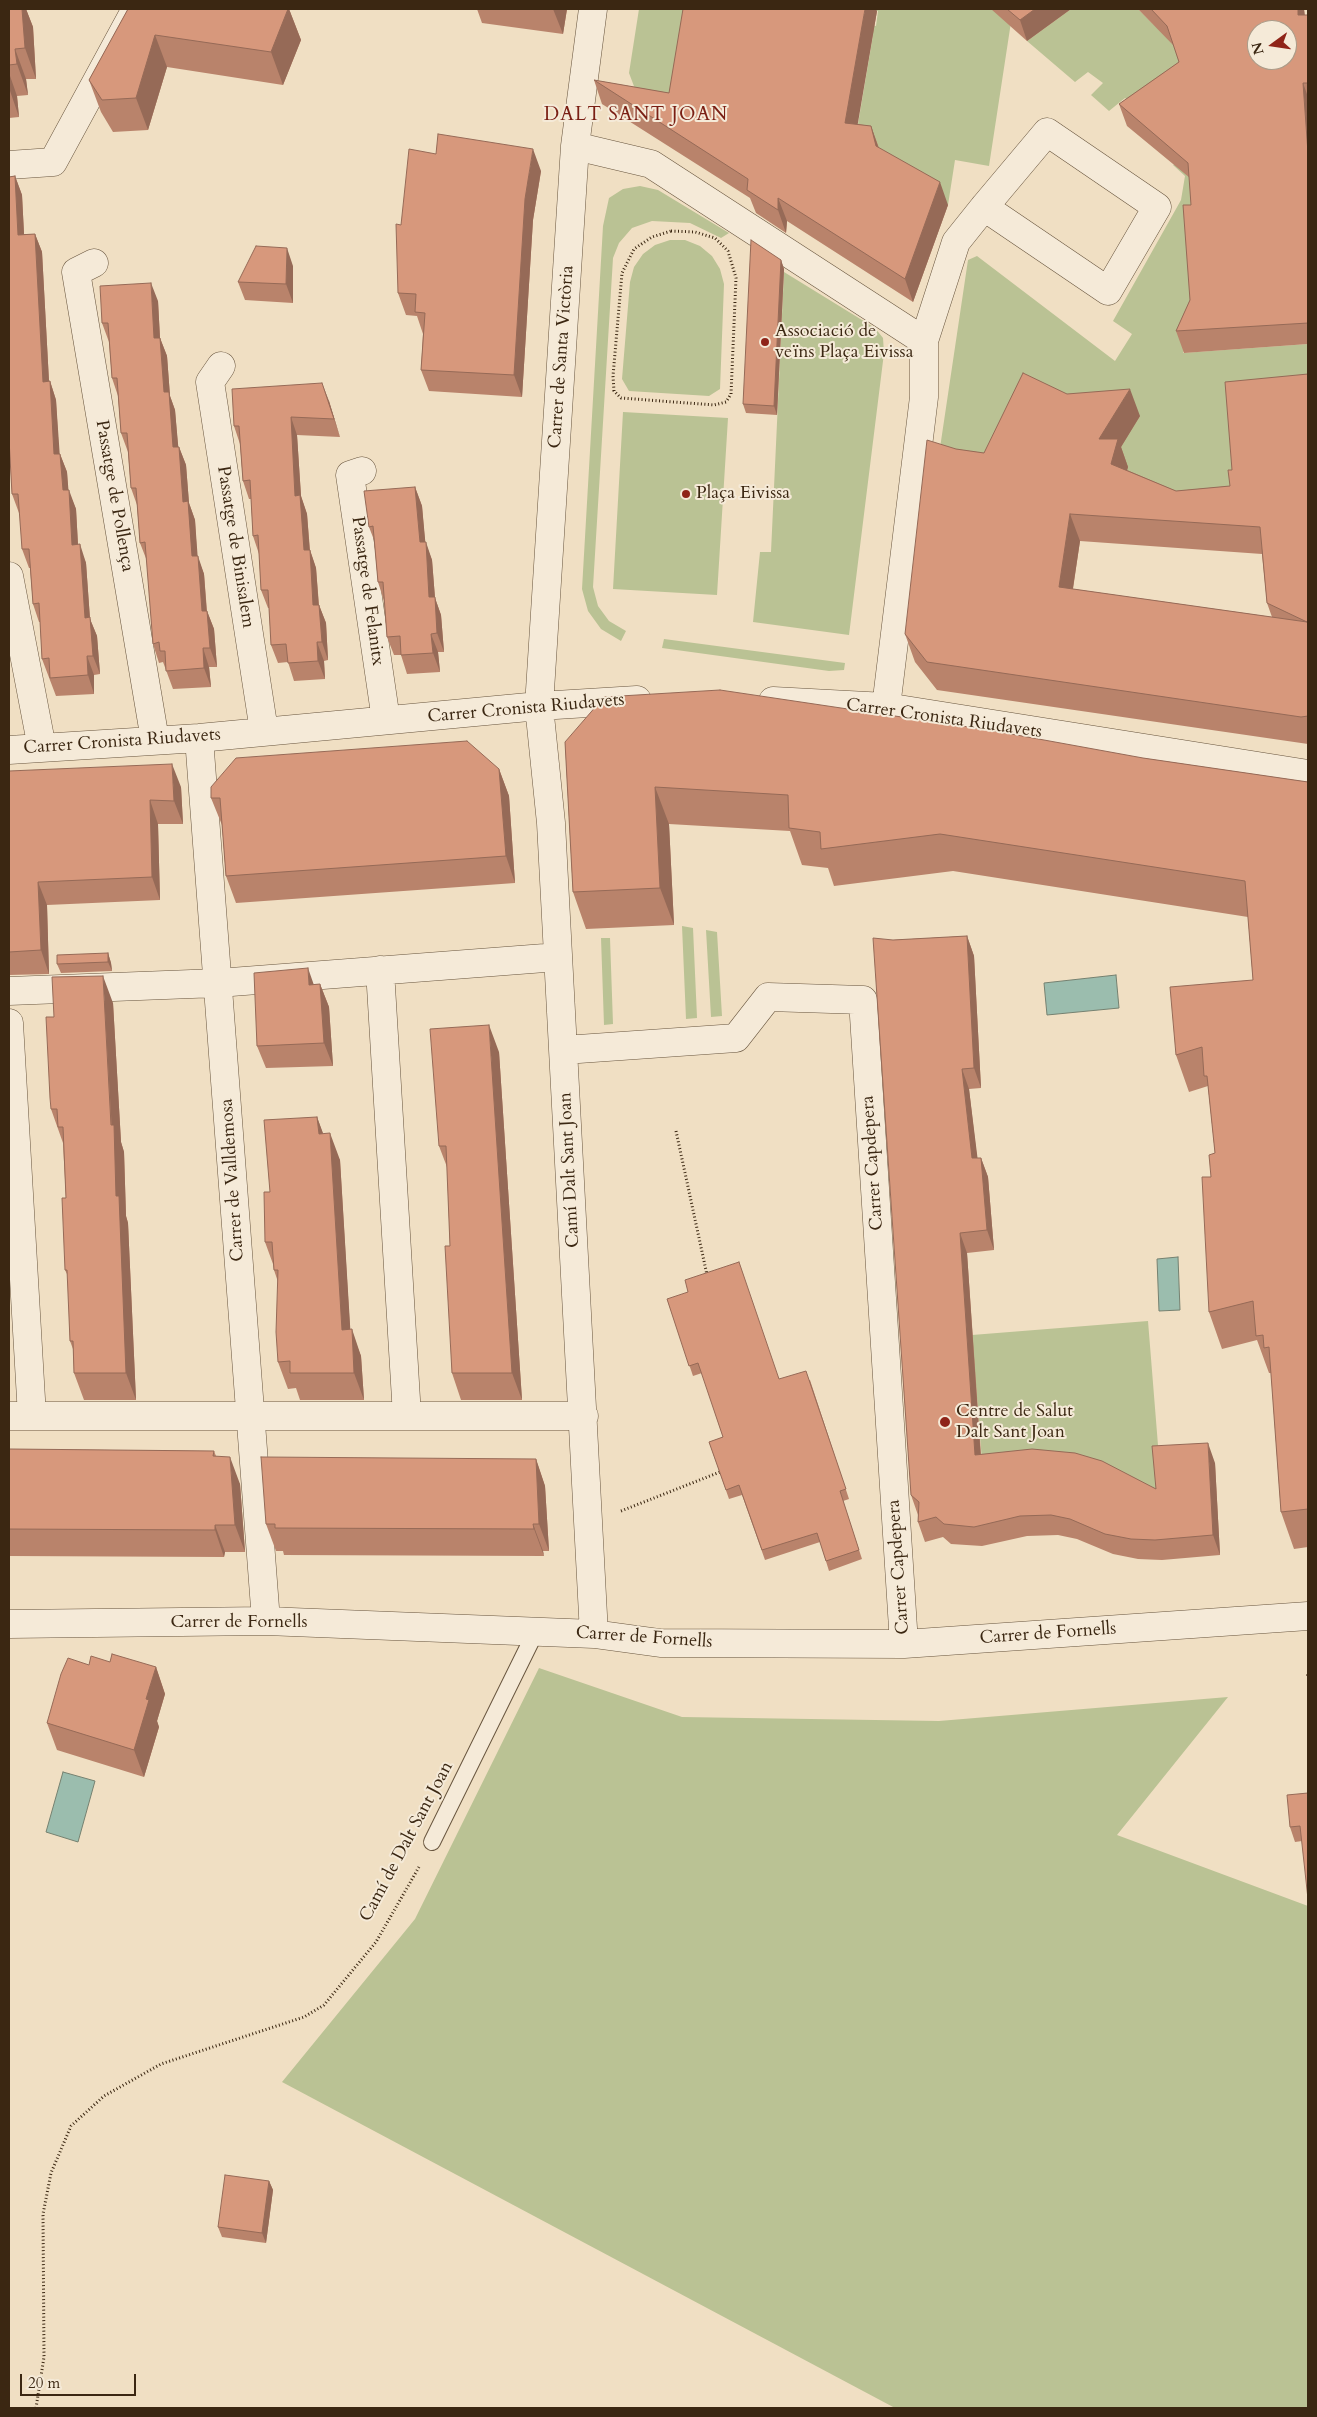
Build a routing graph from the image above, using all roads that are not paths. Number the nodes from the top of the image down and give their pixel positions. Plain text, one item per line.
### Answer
1 (136, 9) edge
2 (593, 9) edge
3 (575, 146) junction
4 (9, 165) edge
5 (984, 207) junction
6 (94, 263) dead end
7 (924, 341) junction
8 (221, 366) dead end
9 (362, 471) dead end
10 (9, 576) edge
11 (665, 698) edge
12 (750, 700) edge
13 (539, 706) junction
14 (886, 708) junction
15 (386, 720) junction
16 (264, 731) junction
17 (199, 738) junction
18 (155, 740) junction
19 (42, 748) junction
20 (9, 750) edge
21 (1308, 774) edge
22 (558, 957) junction
23 (380, 970) junction
24 (218, 983) junction
25 (9, 991) edge
26 (9, 1023) edge
27 (564, 1050) junction
28 (20, 1416) edge
29 (250, 1416) junction
30 (407, 1416) junction
31 (584, 1416) junction
32 (1308, 1616) edge
33 (266, 1621) junction
34 (9, 1624) edge
35 (535, 1633) junction
36 (594, 1634) junction
37 (904, 1644) junction
38 (432, 1842) road end

1 - 4 street
2 - 3 street, Carrer de Santa Victòria
3 - 7 street
3 - 13 street, Carrer de Santa Victòria
5 - 5 street
5 - 7 street
6 - 18 street, Passatge de Pollença
7 - 14 street
8 - 16 street, Passatge de Binisalem
9 - 15 street, Passatge de Felanitx
10 - 19 street
11 - 13 street, Carrer Cronista Riudavets
12 - 14 street, Carrer Cronista Riudavets
13 - 15 street, Carrer Cronista Riudavets
13 - 22 street, Camí Dalt Sant Joan
14 - 21 street, Carrer Cronista Riudavets
15 - 16 street, Carrer Cronista Riudavets
16 - 17 street, Carrer Cronista Riudavets
17 - 18 street, Carrer Cronista Riudavets
17 - 24 street, Carrer de Valldemosa
18 - 19 street, Carrer Cronista Riudavets
19 - 20 street, Carrer Cronista Riudavets
22 - 23 street
22 - 27 street, Camí Dalt Sant Joan
23 - 24 street
23 - 30 street
24 - 25 street
24 - 29 street, Carrer de Valldemosa
26 - 28 street
27 - 31 street, Camí Dalt Sant Joan
27 - 37 street, Carrer Capdepera
28 - 29 street
29 - 30 street
29 - 33 street, Carrer de Valldemosa
30 - 31 street
31 - 36 street, Camí Dalt Sant Joan
32 - 37 street, Carrer de Fornells
33 - 34 street, Carrer de Fornells
33 - 35 street, Carrer de Fornells
35 - 36 street, Carrer de Fornells
35 - 38 lane, Camí de Dalt Sant Joan
36 - 37 street, Carrer de Fornells

